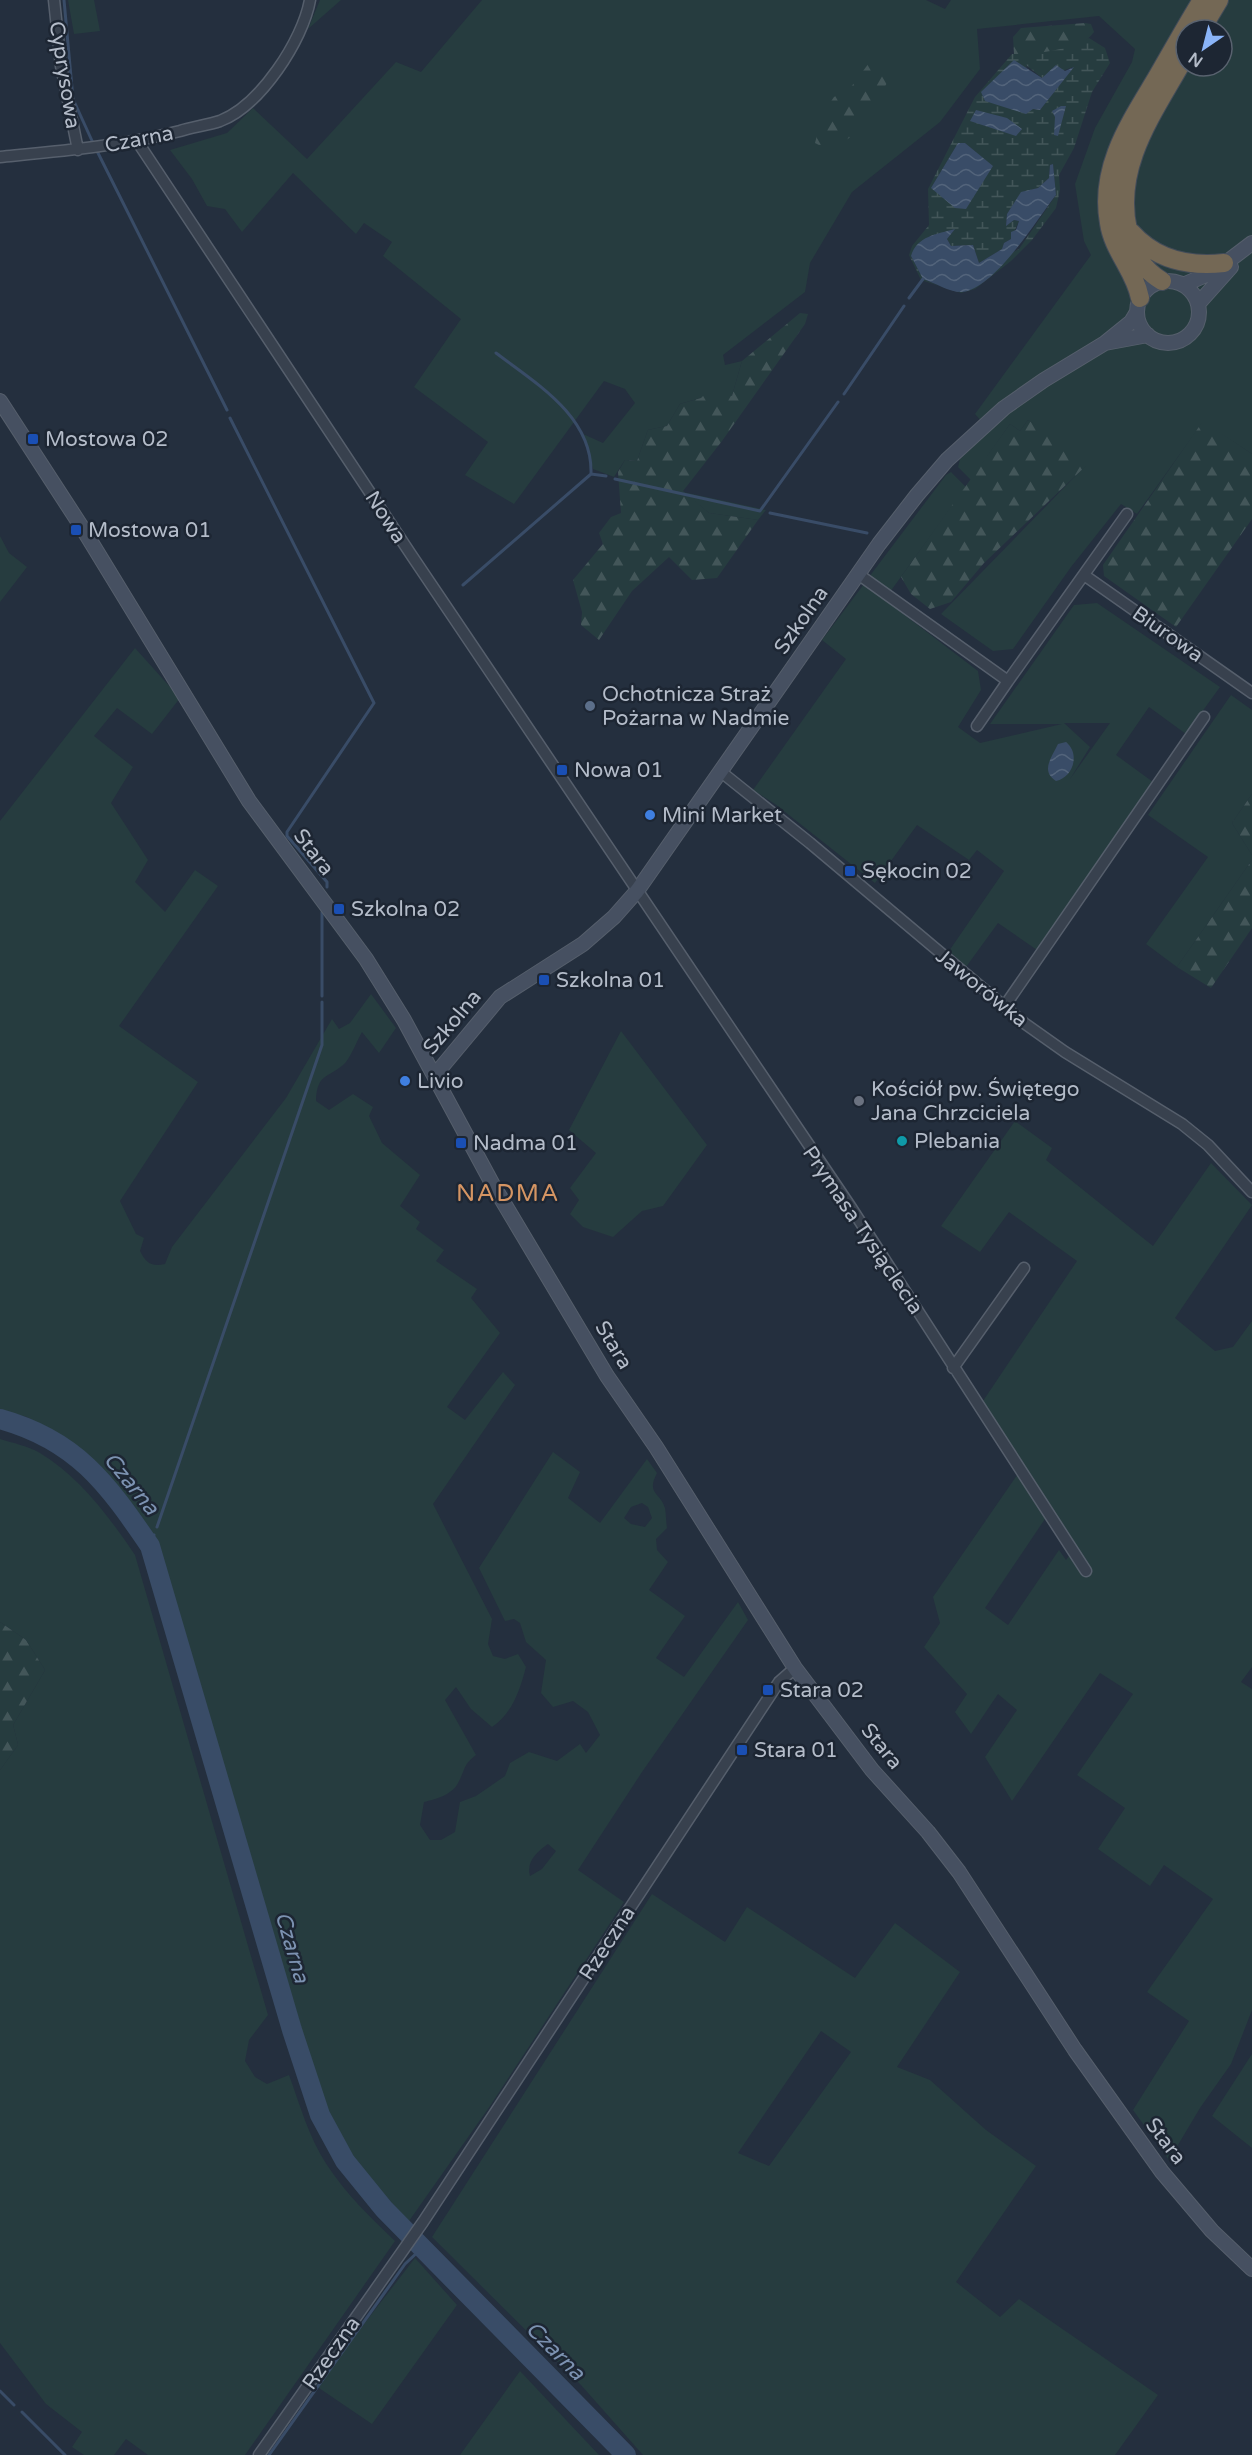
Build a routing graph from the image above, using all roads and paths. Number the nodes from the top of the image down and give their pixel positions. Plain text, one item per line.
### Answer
1 (54, 0) edge
2 (310, 0) edge
3 (1202, 0) edge
4 (1219, 0) edge
5 (1208, 18) edge
6 (1174, 76) edge
7 (137, 141) junction
8 (78, 150) junction
9 (0, 157) edge
10 (1127, 229) junction
11 (1250, 245) edge
12 (1224, 263) junction
13 (1162, 281) junction
14 (1183, 285) junction
15 (1198, 304) junction
16 (1138, 305) junction
17 (1148, 336) junction
18 (1105, 343) junction
19 (0, 401) edge
20 (1127, 514) dead end
21 (858, 574) junction
22 (1084, 575) junction
23 (1008, 681) junction
24 (1252, 693) edge
25 (1204, 717) dead end
26 (977, 726) dead end
27 (720, 771) junction
28 (637, 891) junction
29 (1004, 1007) junction
30 (435, 1075) junction
31 (1252, 1191) edge
32 (1024, 1268) dead end
33 (953, 1368) junction
34 (1086, 1571) dead end
35 (795, 1668) junction
36 (1252, 2269) edge
37 (259, 2455) edge

1 - 8 street, Cyprysowa
2 - 7 street, Czarna
3 - 16 highway
4 - 5 highway
6 - 10 highway
7 - 8 street, Czarna
7 - 28 street, Nowa
8 - 9 street, Czarna
10 - 12 highway
10 - 13 highway
11 - 12 street, Szkolna
11 - 15 street, Szkolna
12 - 14 street, Szkolna
13 - 14 street
13 - 16 street, Szkolna
14 - 15 street
15 - 17 street, Szkolna
16 - 17 street
16 - 18 street, Szkolna
17 - 18 street, Szkolna
18 - 21 street, Szkolna
19 - 30 street, Stara
20 - 22 street
21 - 23 street
21 - 27 street, Szkolna
22 - 23 street
22 - 24 street, Biurowa
23 - 26 street
25 - 29 street
27 - 28 street, Szkolna
27 - 29 street, Jaworówka
28 - 30 street, Szkolna
28 - 33 street, Prymasa Tysiąclecia
29 - 31 street, Jaworówka
30 - 35 street, Stara
32 - 33 street
33 - 34 street, Prymasa Tysiąclecia
35 - 36 street, Stara
35 - 37 street, Rzeczna

